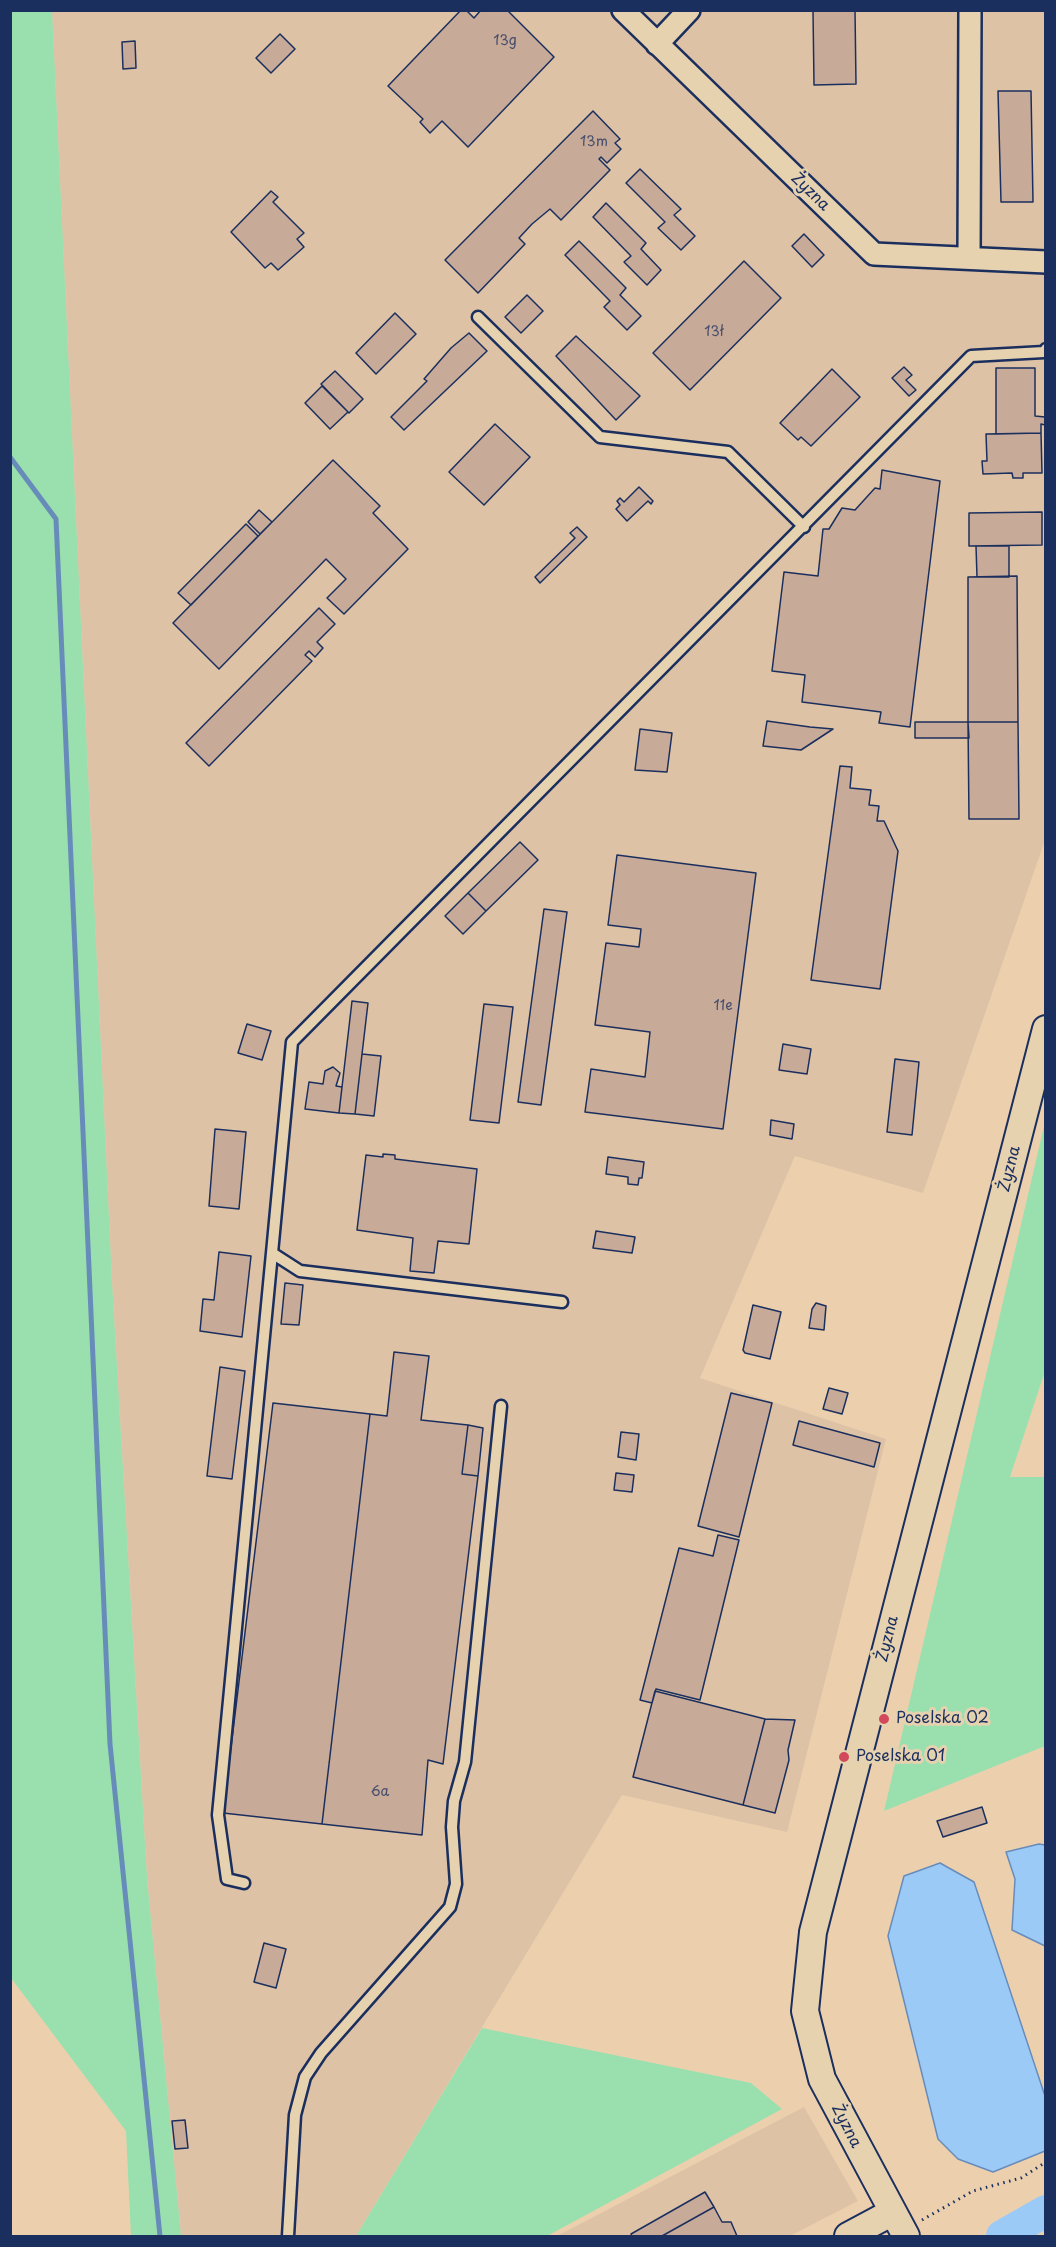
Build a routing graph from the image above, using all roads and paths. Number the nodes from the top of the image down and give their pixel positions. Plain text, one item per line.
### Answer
1 (623, 10) edge
2 (689, 10) edge
3 (970, 10) edge
4 (657, 44) junction
5 (969, 258) junction
6 (1046, 262) edge
7 (478, 317) dead end
8 (1046, 349) edge
9 (804, 527) junction
10 (1046, 1029) edge
11 (272, 1253) junction
12 (562, 1302) dead end
13 (501, 1406) dead end
14 (244, 1883) dead end
15 (1046, 2162) edge
16 (900, 2226) edge
17 (288, 2236) edge
18 (848, 2236) edge

1 - 4 street, Żyzna
2 - 4 street
3 - 5 street
4 - 5 street, Żyzna
5 - 6 street, Żyzna
7 - 9 lane
8 - 9 lane
9 - 11 lane
10 - 16 street, Żyzna
11 - 12 lane
11 - 14 lane
13 - 17 lane
15 - 16 path
16 - 18 street

